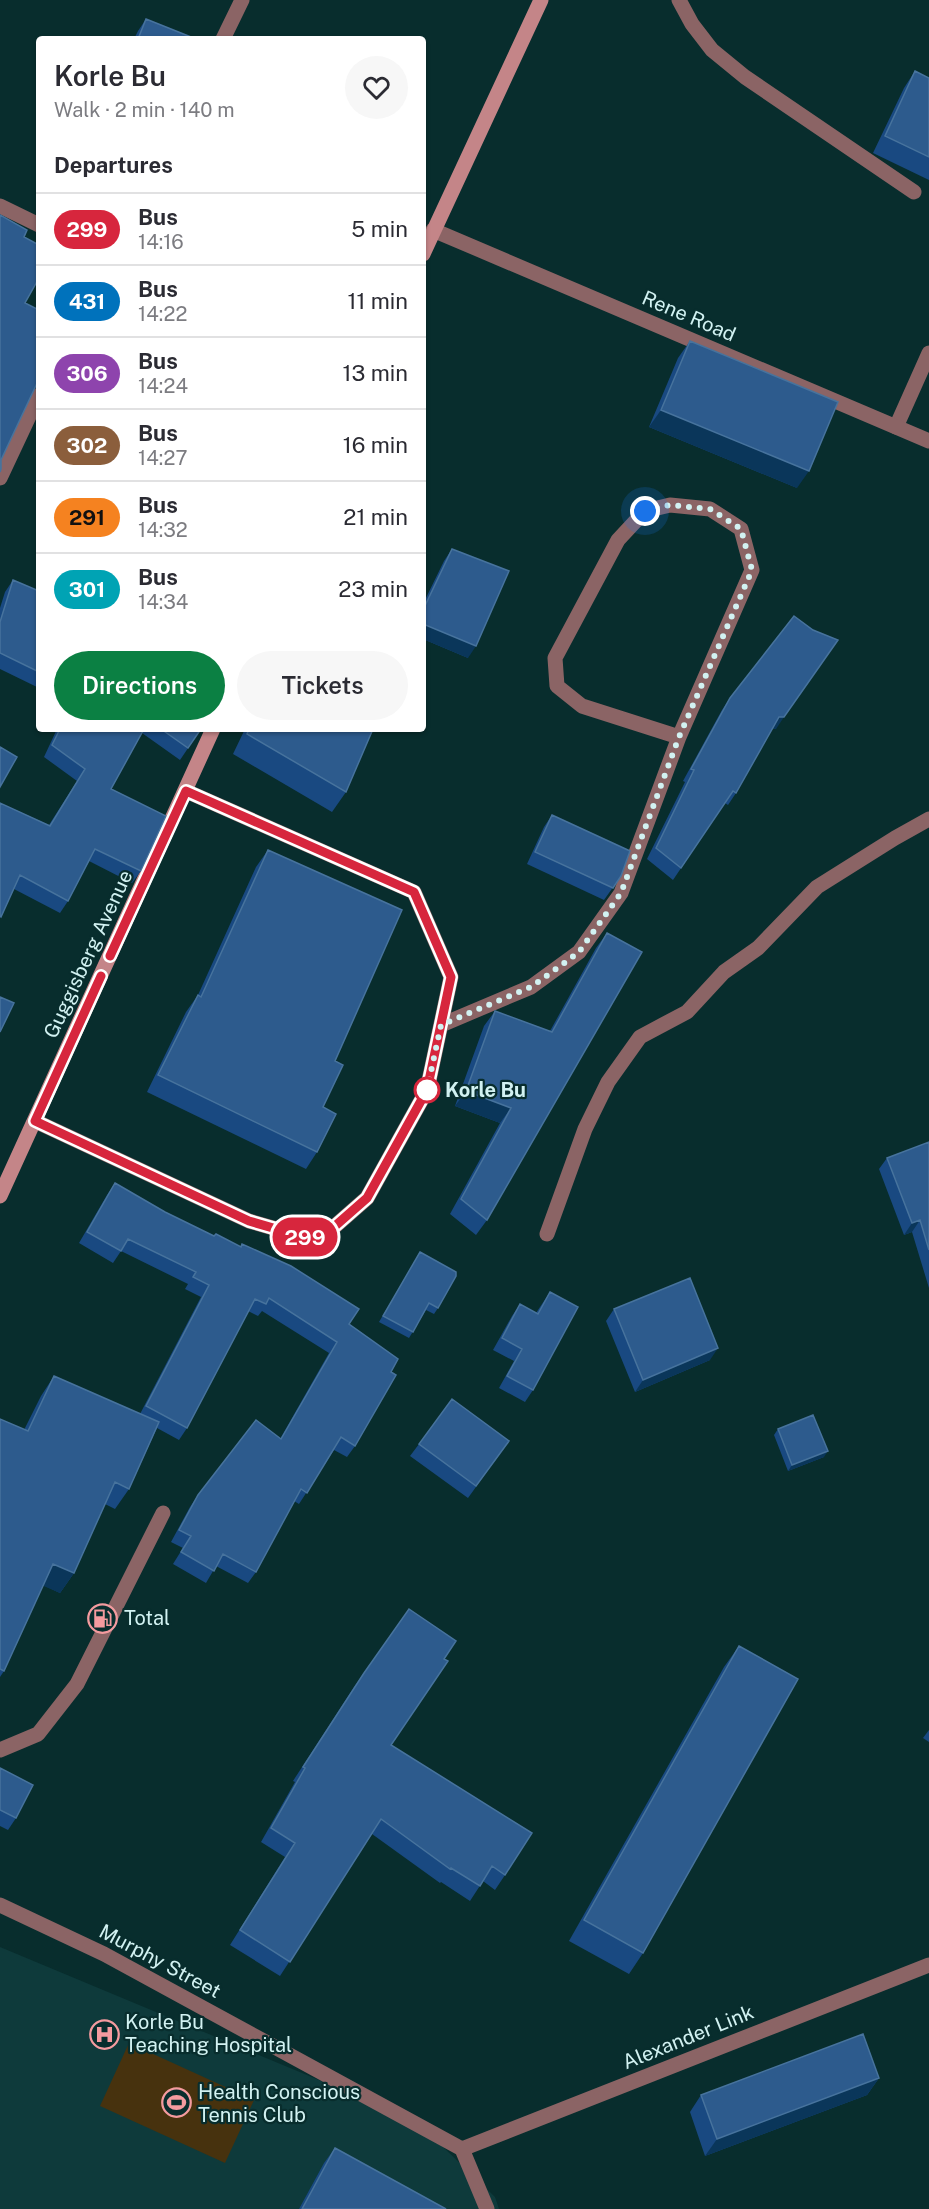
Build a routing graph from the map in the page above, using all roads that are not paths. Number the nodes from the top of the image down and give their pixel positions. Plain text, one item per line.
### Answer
1 (242, 0) edge
2 (541, 0) edge
3 (679, 0) edge
4 (224, 36) edge
5 (914, 192) dead end
6 (0, 206) edge
7 (36, 224) edge
8 (433, 230) junction
9 (426, 247) edge
10 (929, 353) edge
11 (36, 401) edge
12 (896, 427) junction
13 (929, 441) edge
14 (0, 478) edge
15 (212, 732) edge
16 (679, 737) junction
17 (186, 791) junction
18 (929, 819) edge
19 (441, 1025) junction
20 (35, 1121) junction
21 (0, 1196) edge
22 (547, 1234) dead end
23 (163, 1513) dead end
24 (0, 1750) edge
25 (0, 1905) edge
26 (929, 1965) edge
27 (462, 2149) junction
28 (487, 2209) edge

1 - 4 street
2 - 8 main road
3 - 5 street
6 - 7 street
8 - 9 main road
8 - 12 street, Rene Road
10 - 12 street
11 - 14 street
12 - 13 street, Rene Road
15 - 17 main road, Guggisberg Avenue
16 - 16 street
16 - 19 street
17 - 19 street
17 - 20 main road, Guggisberg Avenue
18 - 22 street
19 - 20 street
20 - 21 main road, Guggisberg Avenue
23 - 24 street
25 - 27 street, Murphy Street
26 - 27 street, Alexander Link
27 - 28 street

